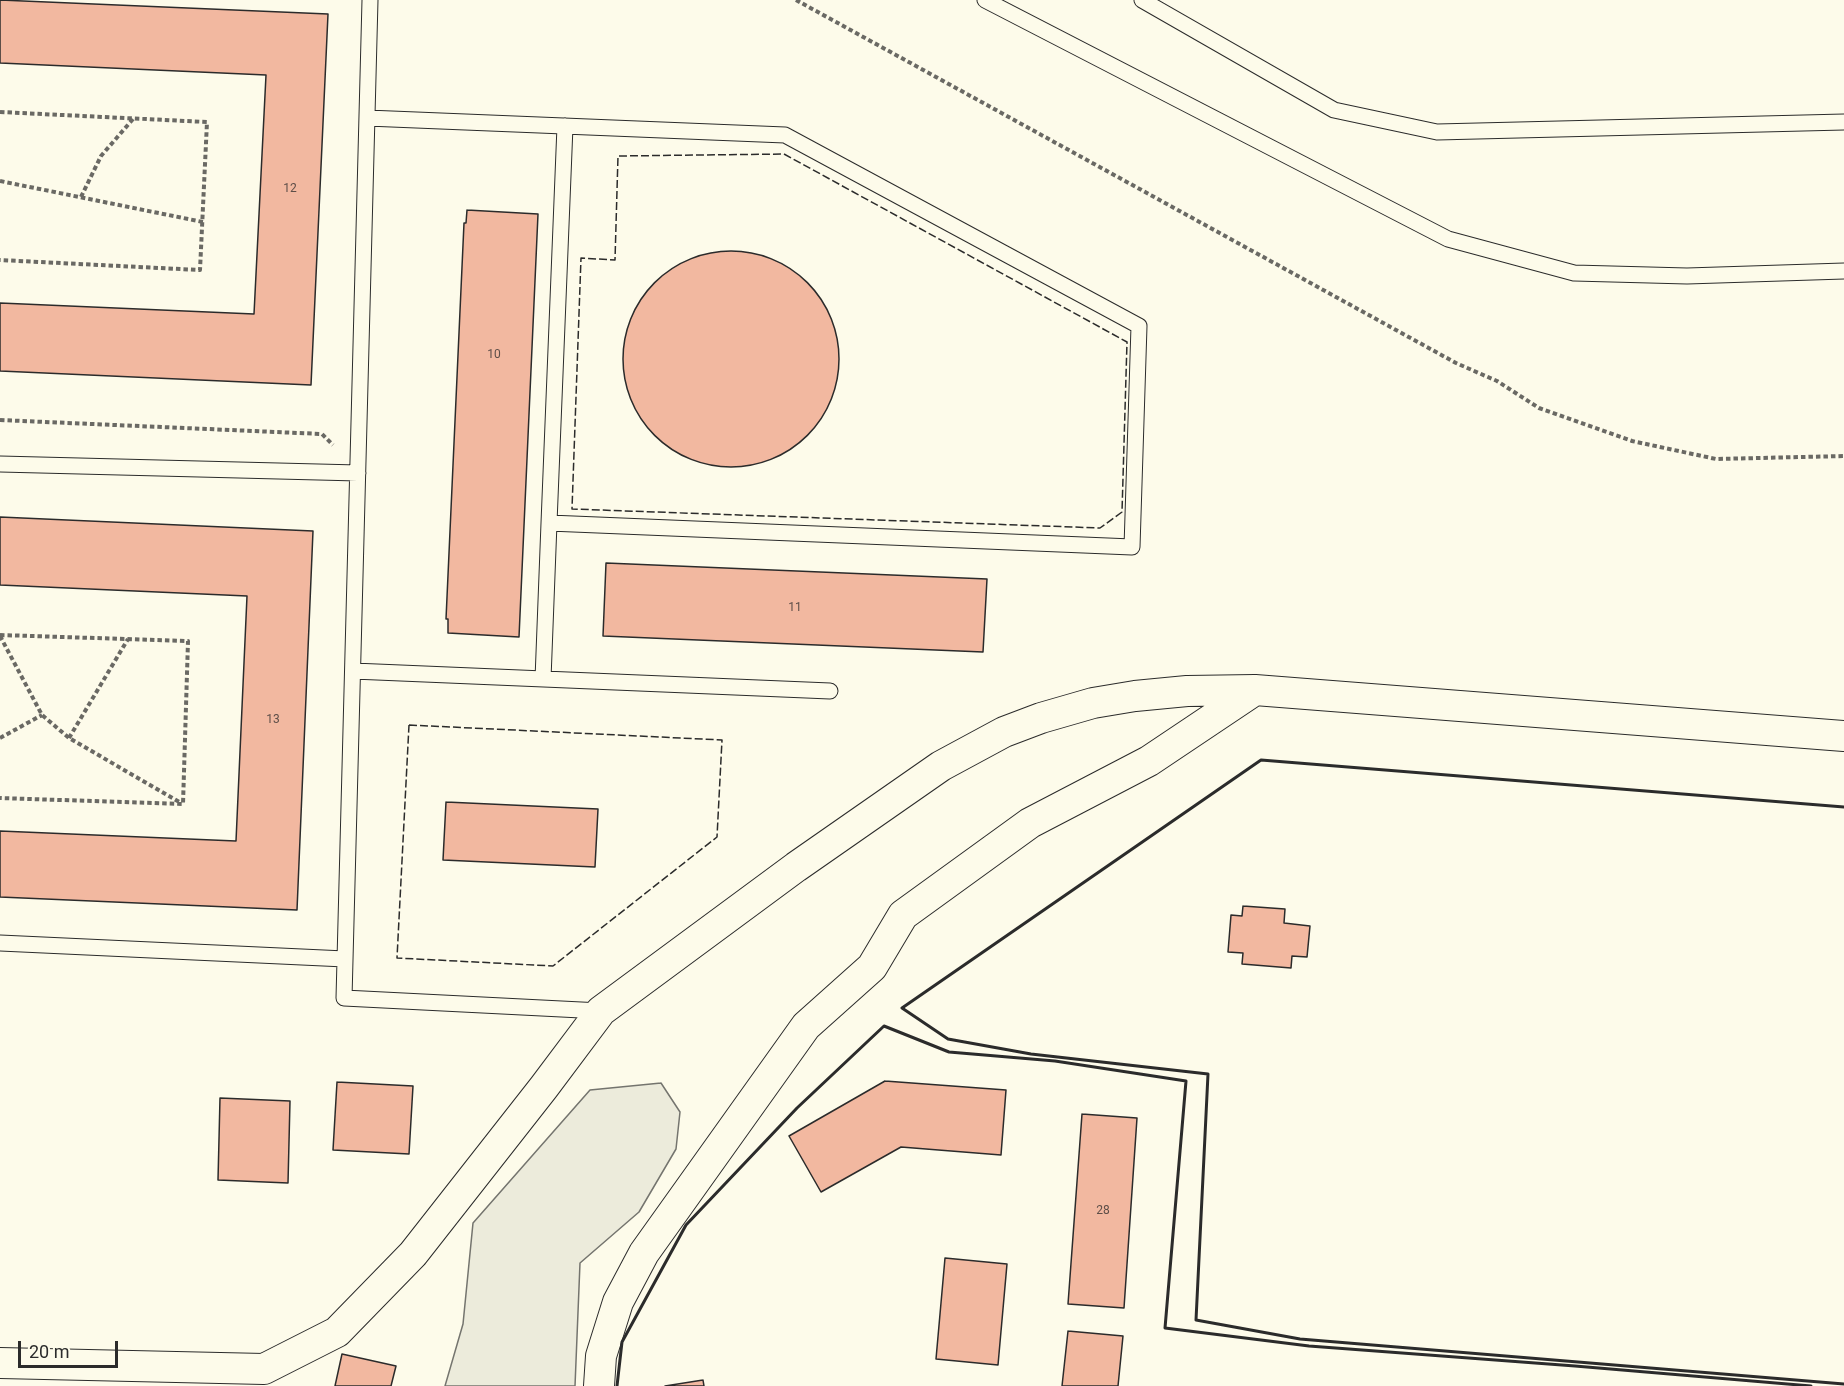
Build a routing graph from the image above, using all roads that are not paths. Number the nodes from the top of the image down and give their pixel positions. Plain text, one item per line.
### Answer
1 (370, 0) edge
2 (985, 0) edge
3 (1142, 0) edge
4 (367, 118) junction
5 (1844, 122) edge
6 (565, 126) junction
7 (1844, 271) edge
8 (0, 464) edge
9 (358, 473) junction
10 (549, 523) junction
11 (353, 671) junction
12 (543, 679) junction
13 (1255, 690) junction
14 (830, 691) dead end
15 (1844, 736) edge
16 (0, 943) edge
17 (345, 958) junction
18 (601, 1011) junction
19 (0, 1363) edge
20 (599, 1386) edge

1 - 4 lane
2 - 7 lane
3 - 5 lane
4 - 6 lane
4 - 9 lane
6 - 10 lane
6 - 10 lane
8 - 9 lane
9 - 11 lane
10 - 12 lane
11 - 12 lane
11 - 17 lane
12 - 14 lane
13 - 15 street
13 - 18 street
13 - 20 street
16 - 17 lane
17 - 18 lane
18 - 19 street

